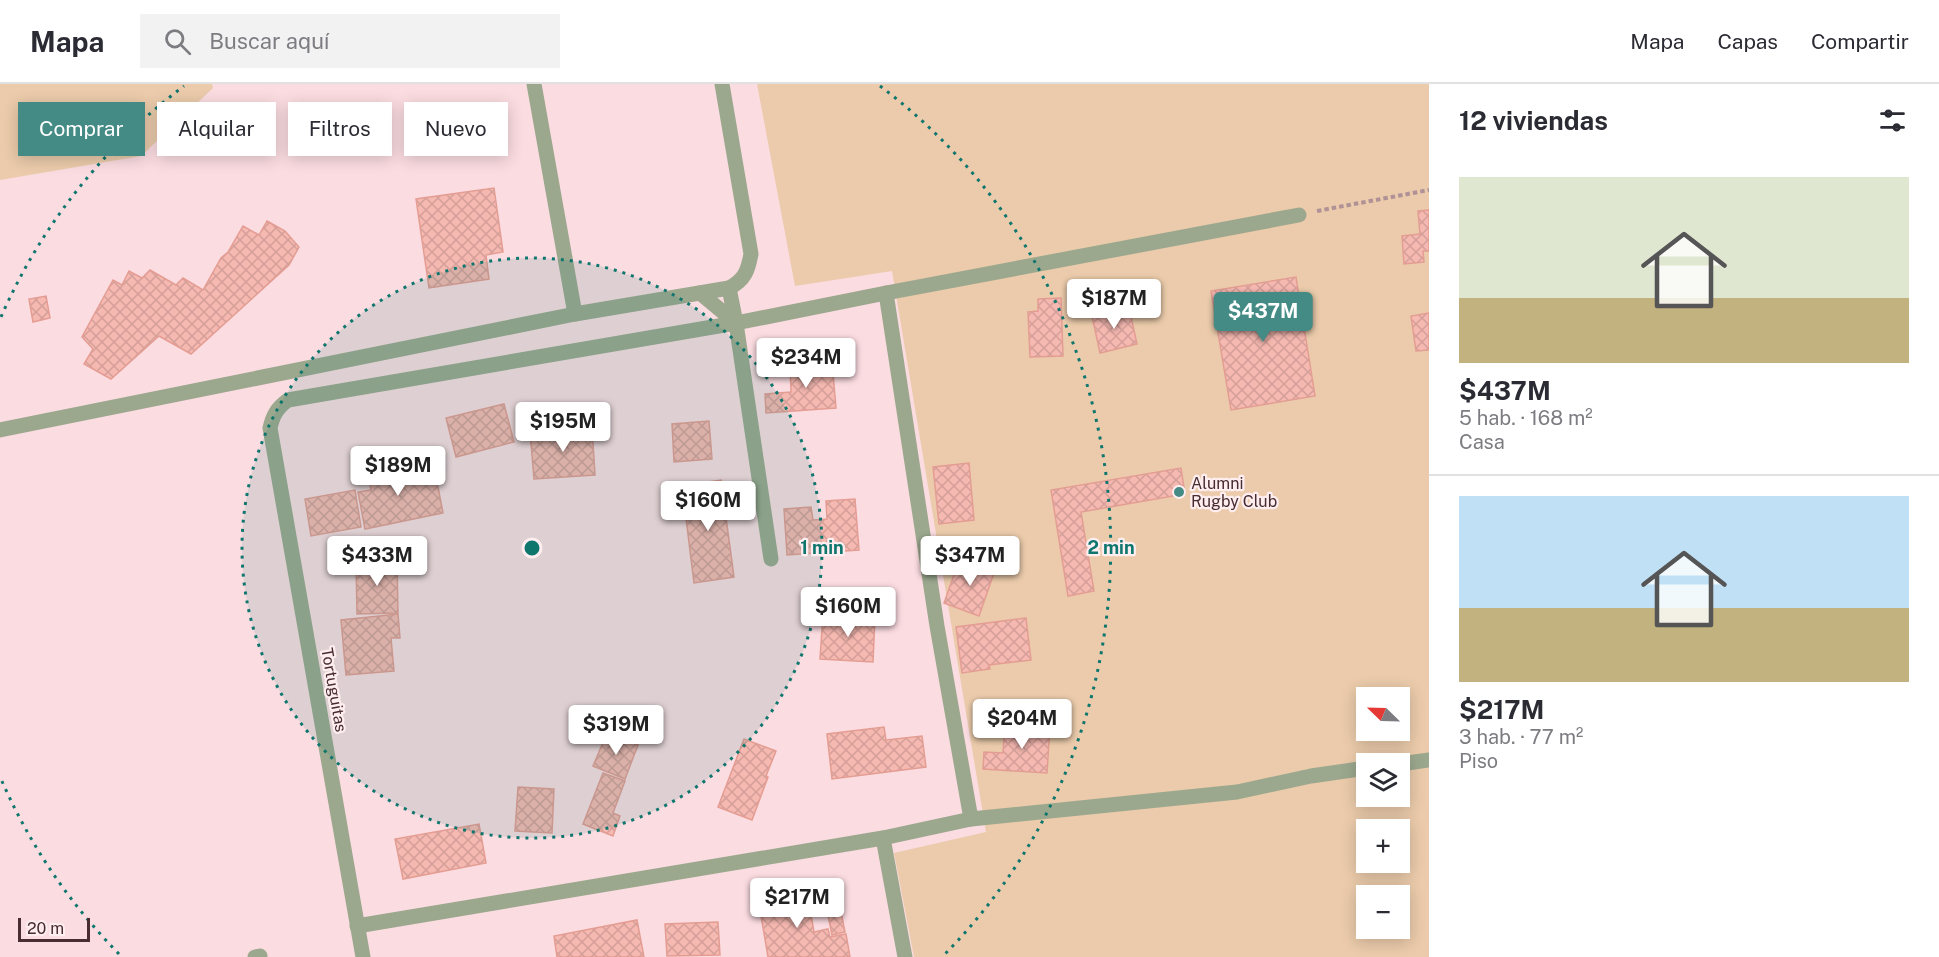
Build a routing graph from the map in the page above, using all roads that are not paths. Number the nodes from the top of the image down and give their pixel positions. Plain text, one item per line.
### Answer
1 (534, 84) edge
2 (722, 84) edge
3 (1299, 214) road end
4 (729, 288) junction
5 (700, 293) junction
6 (886, 293) junction
7 (575, 314) junction
8 (736, 323) junction
9 (0, 430) edge
10 (771, 559) dead end
11 (1429, 760) edge
12 (1410, 763) edge
13 (1356, 769) edge
14 (971, 819) junction
15 (883, 838) junction
16 (357, 926) junction
17 (363, 957) edge
18 (905, 957) edge

1 - 7 street
2 - 4 street
3 - 6 street
4 - 5 street
4 - 8 street
5 - 7 street
5 - 8 street
6 - 8 street
6 - 14 street
7 - 9 street
8 - 10 street
8 - 16 street, Tortuguitas
11 - 12 street
13 - 14 street
14 - 15 street
15 - 16 street
15 - 18 street
16 - 17 street, Tortuguitas

